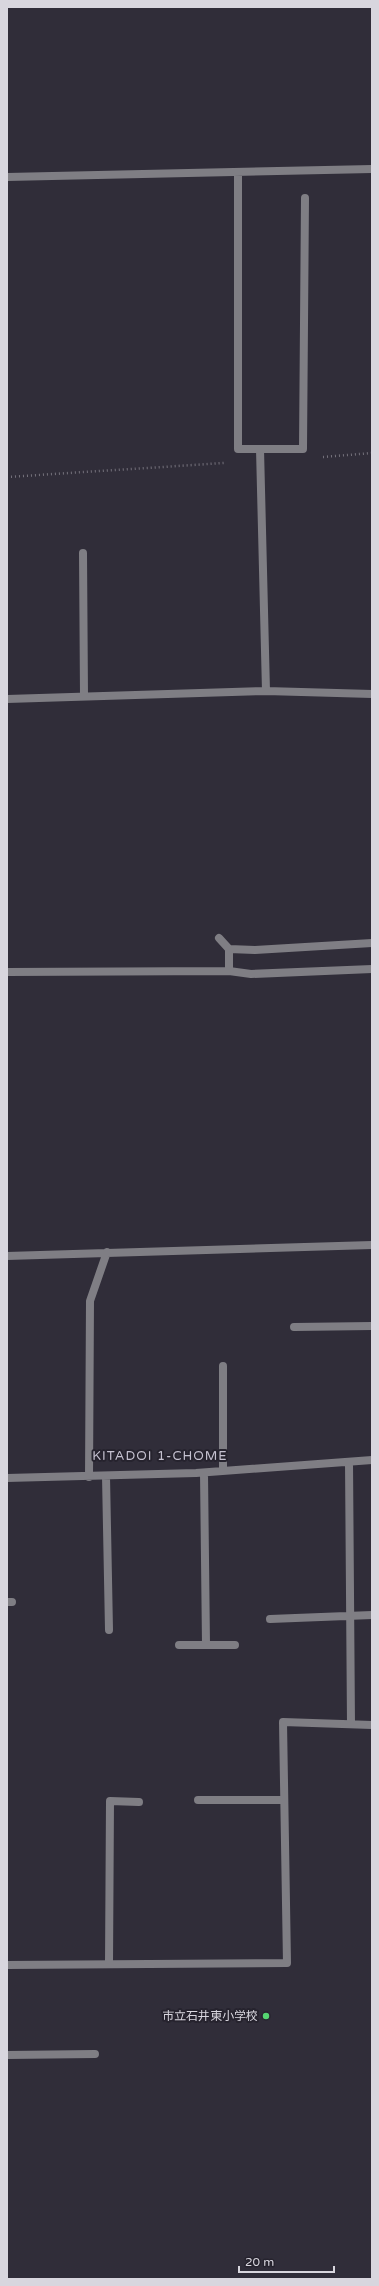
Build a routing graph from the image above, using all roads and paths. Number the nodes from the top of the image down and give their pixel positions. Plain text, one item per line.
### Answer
1 (372, 170) edge
2 (238, 172) junction
3 (7, 177) edge
4 (305, 198) dead end
5 (260, 449) junction
6 (372, 453) edge
7 (316, 457) dead end
8 (260, 461) junction
9 (7, 477) edge
10 (83, 553) dead end
11 (266, 691) junction
12 (372, 694) edge
13 (84, 696) junction
14 (7, 699) edge
15 (219, 938) dead end
16 (372, 943) edge
17 (229, 949) junction
18 (372, 969) edge
19 (229, 971) junction
20 (7, 972) edge
21 (372, 1245) edge
22 (107, 1252) junction
23 (7, 1256) edge
24 (372, 1326) edge
25 (294, 1328) dead end
26 (223, 1366) dead end
27 (372, 1460) edge
28 (349, 1462) junction
29 (223, 1471) junction
30 (204, 1473) junction
31 (106, 1476) junction
32 (89, 1477) junction
33 (7, 1478) edge
34 (372, 1615) edge
35 (350, 1616) junction
36 (270, 1619) dead end
37 (109, 1630) dead end
38 (179, 1645) dead end
39 (206, 1645) junction
40 (234, 1645) dead end
41 (351, 1724) junction
42 (372, 1725) edge
43 (198, 1800) dead end
44 (284, 1800) junction
45 (139, 1802) dead end
46 (109, 1964) junction
47 (7, 1965) edge
48 (95, 2054) dead end
49 (7, 2055) edge

1 - 2 street
2 - 3 street
2 - 5 street
4 - 5 street
5 - 8 street
6 - 7 path
8 - 9 path
8 - 11 street
10 - 13 street
11 - 12 street
11 - 13 street
13 - 14 street
15 - 17 street
16 - 17 street
17 - 19 street
18 - 19 street
19 - 20 street
21 - 22 street
22 - 23 street
22 - 32 street
24 - 25 street
26 - 29 street
27 - 28 street
28 - 29 street
28 - 35 street
29 - 30 street
30 - 31 street
30 - 39 street
31 - 32 street
31 - 37 street
32 - 33 street
34 - 35 street
35 - 36 street
35 - 41 street
38 - 39 street
39 - 40 street
41 - 42 street
41 - 44 street
43 - 44 street
44 - 46 street
45 - 46 street
46 - 47 street
48 - 49 street

